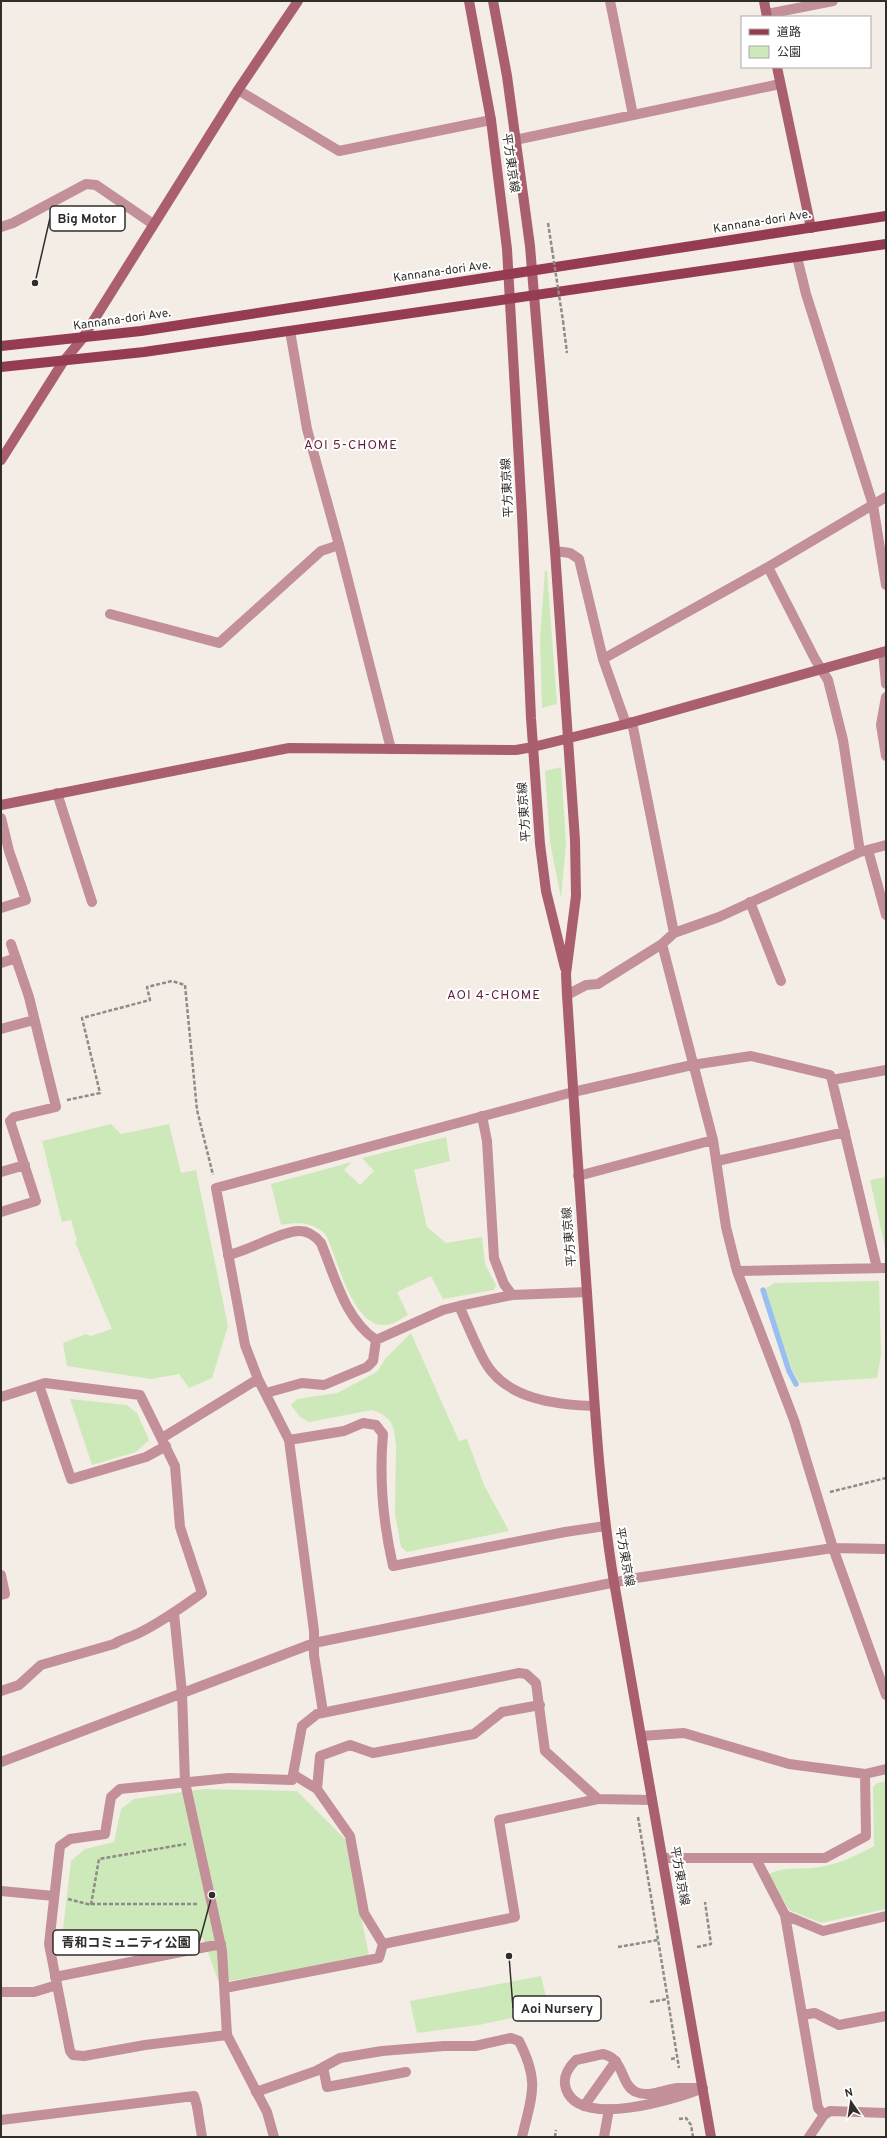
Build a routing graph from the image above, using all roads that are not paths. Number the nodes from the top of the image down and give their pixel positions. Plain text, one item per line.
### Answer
1 (298, 1) edge
2 (469, 1) edge
3 (493, 1) edge
4 (610, 1) edge
5 (764, 1) edge
6 (833, 1) edge
7 (767, 15) edge
8 (777, 68) edge
9 (780, 84) junction
10 (238, 90) junction
11 (632, 115) junction
12 (491, 120) junction
13 (515, 140) junction
14 (886, 216) edge
15 (153, 224) junction
16 (1, 227) edge
17 (811, 228) junction
18 (886, 244) edge
19 (797, 257) junction
20 (532, 272) junction
21 (508, 275) junction
22 (534, 296) junction
23 (511, 299) junction
24 (290, 331) junction
25 (82, 339) junction
26 (1, 346) edge
27 (63, 362) junction
28 (1, 367) edge
29 (1, 460) edge
30 (886, 497) edge
31 (873, 505) junction
32 (339, 545) junction
33 (555, 551) junction
34 (768, 566) junction
35 (886, 586) edge
36 (110, 614) dead end
37 (885, 651) edge
38 (603, 660) junction
39 (822, 668) junction
40 (886, 684) edge
41 (886, 697) edge
42 (629, 723) junction
43 (567, 739) junction
44 (533, 747) junction
45 (391, 749) junction
46 (886, 756) edge
47 (57, 793) junction
48 (1, 805) edge
49 (1, 818) edge
50 (886, 845) edge
51 (864, 851) junction
52 (92, 902) dead end
53 (750, 902) junction
54 (1, 908) edge
55 (886, 915) edge
56 (674, 933) junction
57 (11, 944) dead end
58 (662, 944) junction
59 (16, 958) junction
60 (1, 963) edge
61 (566, 974) junction
62 (781, 981) dead end
63 (567, 995) junction
64 (34, 1020) junction
65 (1, 1030) edge
66 (692, 1065) junction
67 (886, 1070) edge
68 (832, 1080) junction
69 (572, 1092) junction
70 (482, 1116) junction
71 (845, 1132) junction
72 (713, 1140) junction
73 (717, 1161) junction
74 (25, 1165) junction
75 (1, 1172) edge
76 (578, 1176) junction
77 (1, 1212) edge
78 (228, 1255) junction
79 (882, 1268) edge
80 (737, 1271) junction
81 (587, 1292) junction
82 (512, 1295) junction
83 (459, 1306) junction
84 (376, 1340) junction
85 (258, 1379) junction
86 (39, 1385) junction
87 (266, 1393) junction
88 (1, 1397) edge
89 (594, 1406) junction
90 (289, 1440) junction
91 (164, 1442) junction
92 (605, 1526) junction
93 (833, 1548) junction
94 (886, 1549) edge
95 (1, 1575) edge
96 (614, 1582) junction
97 (1, 1595) edge
98 (174, 1613) junction
99 (314, 1643) junction
100 (1, 1691) edge
101 (182, 1693) junction
102 (886, 1695) edge
103 (540, 1705) junction
104 (323, 1712) junction
105 (641, 1736) junction
106 (1, 1762) edge
107 (886, 1769) edge
108 (294, 1774) junction
109 (865, 1774) junction
110 (185, 1782) junction
111 (317, 1790) junction
112 (598, 1799) junction
113 (652, 1800) junction
114 (663, 1858) junction
115 (756, 1859) junction
116 (1, 1891) edge
117 (54, 1896) junction
118 (785, 1915) junction
119 (886, 1916) edge
120 (221, 1944) junction
121 (383, 1944) junction
122 (56, 1981) junction
123 (225, 1988) junction
124 (1, 1992) edge
125 (802, 2015) junction
126 (886, 2016) edge
127 (227, 2035) junction
128 (616, 2061) junction
129 (323, 2067) junction
130 (406, 2072) dead end
131 (703, 2088) junction
132 (256, 2092) junction
133 (584, 2106) junction
134 (609, 2109) junction
135 (886, 2112) edge
136 (824, 2116) junction
137 (1, 2120) edge
138 (202, 2137) edge
139 (274, 2137) edge
140 (522, 2137) edge
141 (604, 2137) edge
142 (711, 2137) edge
143 (810, 2137) edge

1 - 10 main road
2 - 12 main road, 平方東京線
3 - 13 main road, 平方東京線
4 - 11 street
5 - 7 main road
6 - 7 street
8 - 9 main road
9 - 11 street
9 - 17 main road
10 - 12 street
10 - 15 main road
11 - 13 street
12 - 21 main road, 平方東京線
13 - 20 main road, 平方東京線
14 - 17 main road, Kannana-dori Ave.
15 - 16 street
15 - 25 main road
17 - 20 main road, Kannana-dori Ave.
18 - 19 main road
19 - 22 main road
19 - 31 street
20 - 21 main road, Kannana-dori Ave.
20 - 22 main road, 平方東京線
21 - 23 main road, 平方東京線
21 - 25 main road, Kannana-dori Ave.
22 - 23 main road
22 - 33 main road, 平方東京線
23 - 24 main road
23 - 44 main road, 平方東京線
24 - 27 main road
24 - 32 street
25 - 26 main road, Kannana-dori Ave.
25 - 27 main road
27 - 28 main road
27 - 29 main road
30 - 31 street
31 - 34 street
31 - 35 street
32 - 36 street
32 - 45 street
33 - 38 street
33 - 43 main road, 平方東京線
34 - 38 street
34 - 39 street
37 - 39 main road
37 - 40 street
38 - 42 street
39 - 42 main road
39 - 51 street
41 - 46 street
42 - 43 main road
42 - 56 street
43 - 44 main road
43 - 61 main road, 平方東京線
44 - 45 main road
44 - 61 main road, 平方東京線
45 - 47 main road
47 - 48 main road
47 - 52 street
49 - 54 street
50 - 51 street
51 - 53 street
51 - 55 street
53 - 56 street
53 - 62 street
56 - 58 street
57 - 59 street
58 - 63 street
58 - 66 street
59 - 60 street
59 - 64 street
61 - 63 main road, 平方東京線
63 - 69 main road, 平方東京線
64 - 65 street
64 - 74 street
66 - 68 street
66 - 69 street
66 - 72 street
67 - 68 street
68 - 71 street
69 - 70 street
69 - 76 main road, 平方東京線
70 - 78 street
70 - 82 street
71 - 73 street
71 - 79 street
72 - 73 street
72 - 76 street
73 - 80 street
74 - 75 street
74 - 77 street
76 - 81 main road, 平方東京線
78 - 84 street
78 - 85 street
79 - 80 street
80 - 93 street
81 - 82 street
81 - 89 main road, 平方東京線
82 - 83 street
83 - 84 street
83 - 89 street
84 - 87 street
85 - 87 street
85 - 91 street
86 - 88 street
86 - 91 street
86 - 91 street
87 - 90 street
89 - 92 main road, 平方東京線
90 - 92 street
90 - 99 street
91 - 98 street
92 - 96 main road, 平方東京線
93 - 94 street
93 - 96 street
93 - 102 street
95 - 97 street
96 - 99 street
96 - 105 main road, 平方東京線
98 - 100 street
98 - 101 street
99 - 101 street
99 - 104 street
101 - 106 street
101 - 110 street
103 - 104 street
103 - 111 street
103 - 112 street
104 - 108 street
105 - 109 street
105 - 113 main road, 平方東京線
107 - 109 street
108 - 110 street
108 - 111 street
109 - 115 street
110 - 117 street
110 - 120 street
111 - 121 street
112 - 113 street
112 - 121 street
113 - 114 main road, 平方東京線
114 - 115 street
114 - 131 main road, 平方東京線
115 - 118 street
116 - 117 street
117 - 122 street
118 - 119 street
118 - 125 street
120 - 122 street
120 - 123 street
121 - 123 street
122 - 124 street
122 - 127 street
123 - 127 street
125 - 126 street
125 - 136 street
127 - 132 street
128 - 131 street
128 - 133 street
128 - 133 street
129 - 130 street
129 - 132 street
129 - 140 street
131 - 134 street
131 - 142 main road, 平方東京線
132 - 139 street
133 - 134 street
134 - 141 street
135 - 136 street
136 - 143 street
137 - 138 street

